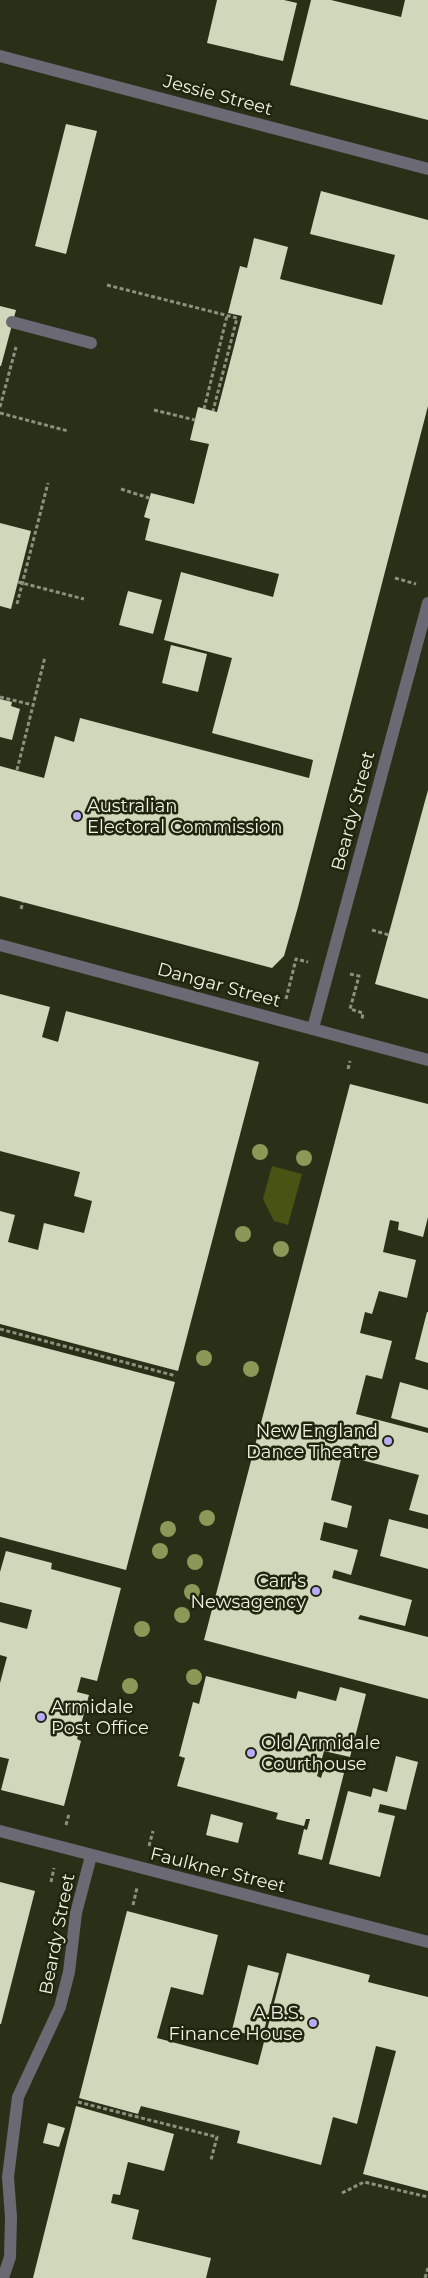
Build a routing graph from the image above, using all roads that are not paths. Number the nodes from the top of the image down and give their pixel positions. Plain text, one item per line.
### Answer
1 (0, 56) edge
2 (428, 169) edge
3 (17, 323) road end
4 (91, 343) dead end
5 (428, 603) edge
6 (0, 944) edge
7 (313, 1028) junction
8 (428, 1060) edge
9 (0, 1831) edge
10 (91, 1856) junction
11 (428, 1942) edge
12 (3, 2278) edge

1 - 2 street, Jessie Street
3 - 4 street
5 - 7 street, Beardy Street
6 - 7 street, Dangar Street
7 - 8 street, Dangar Street
9 - 10 street, Faulkner Street
10 - 11 street, Faulkner Street
10 - 12 street, Beardy Street

